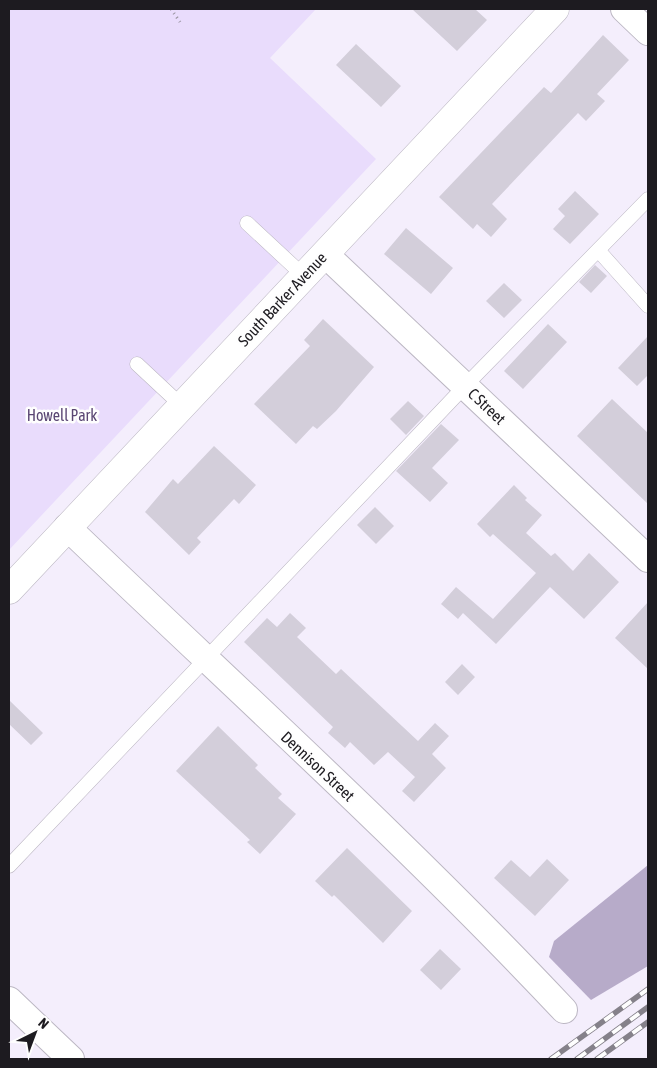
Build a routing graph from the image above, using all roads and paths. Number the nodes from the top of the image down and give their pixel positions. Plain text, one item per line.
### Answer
1 (171, 9) edge
2 (555, 9) edge
3 (624, 9) edge
4 (180, 22) dead end
5 (648, 32) edge
6 (648, 198) edge
7 (247, 222) dead end
8 (598, 250) junction
9 (325, 254) junction
10 (304, 276) junction
11 (648, 306) edge
12 (138, 364) dead end
13 (465, 386) junction
14 (182, 406) junction
15 (68, 527) junction
16 (648, 559) edge
17 (9, 590) edge
18 (205, 659) junction
19 (9, 866) edge
20 (9, 1000) edge
21 (564, 1010) dead end
22 (71, 1059) edge

1 - 4 path
2 - 9 main road, South Barker Avenue
3 - 5 street
6 - 8 lane
7 - 10 lane
8 - 11 lane
8 - 13 lane
9 - 10 main road, South Barker Avenue
9 - 13 street, C Street
10 - 14 main road, South Barker Avenue
12 - 14 lane
13 - 16 street, C Street
13 - 18 lane
14 - 15 main road, South Barker Avenue
15 - 17 main road, South Barker Avenue
15 - 18 street, Dennison Street
18 - 19 lane
18 - 21 street, Dennison Street
20 - 22 street

